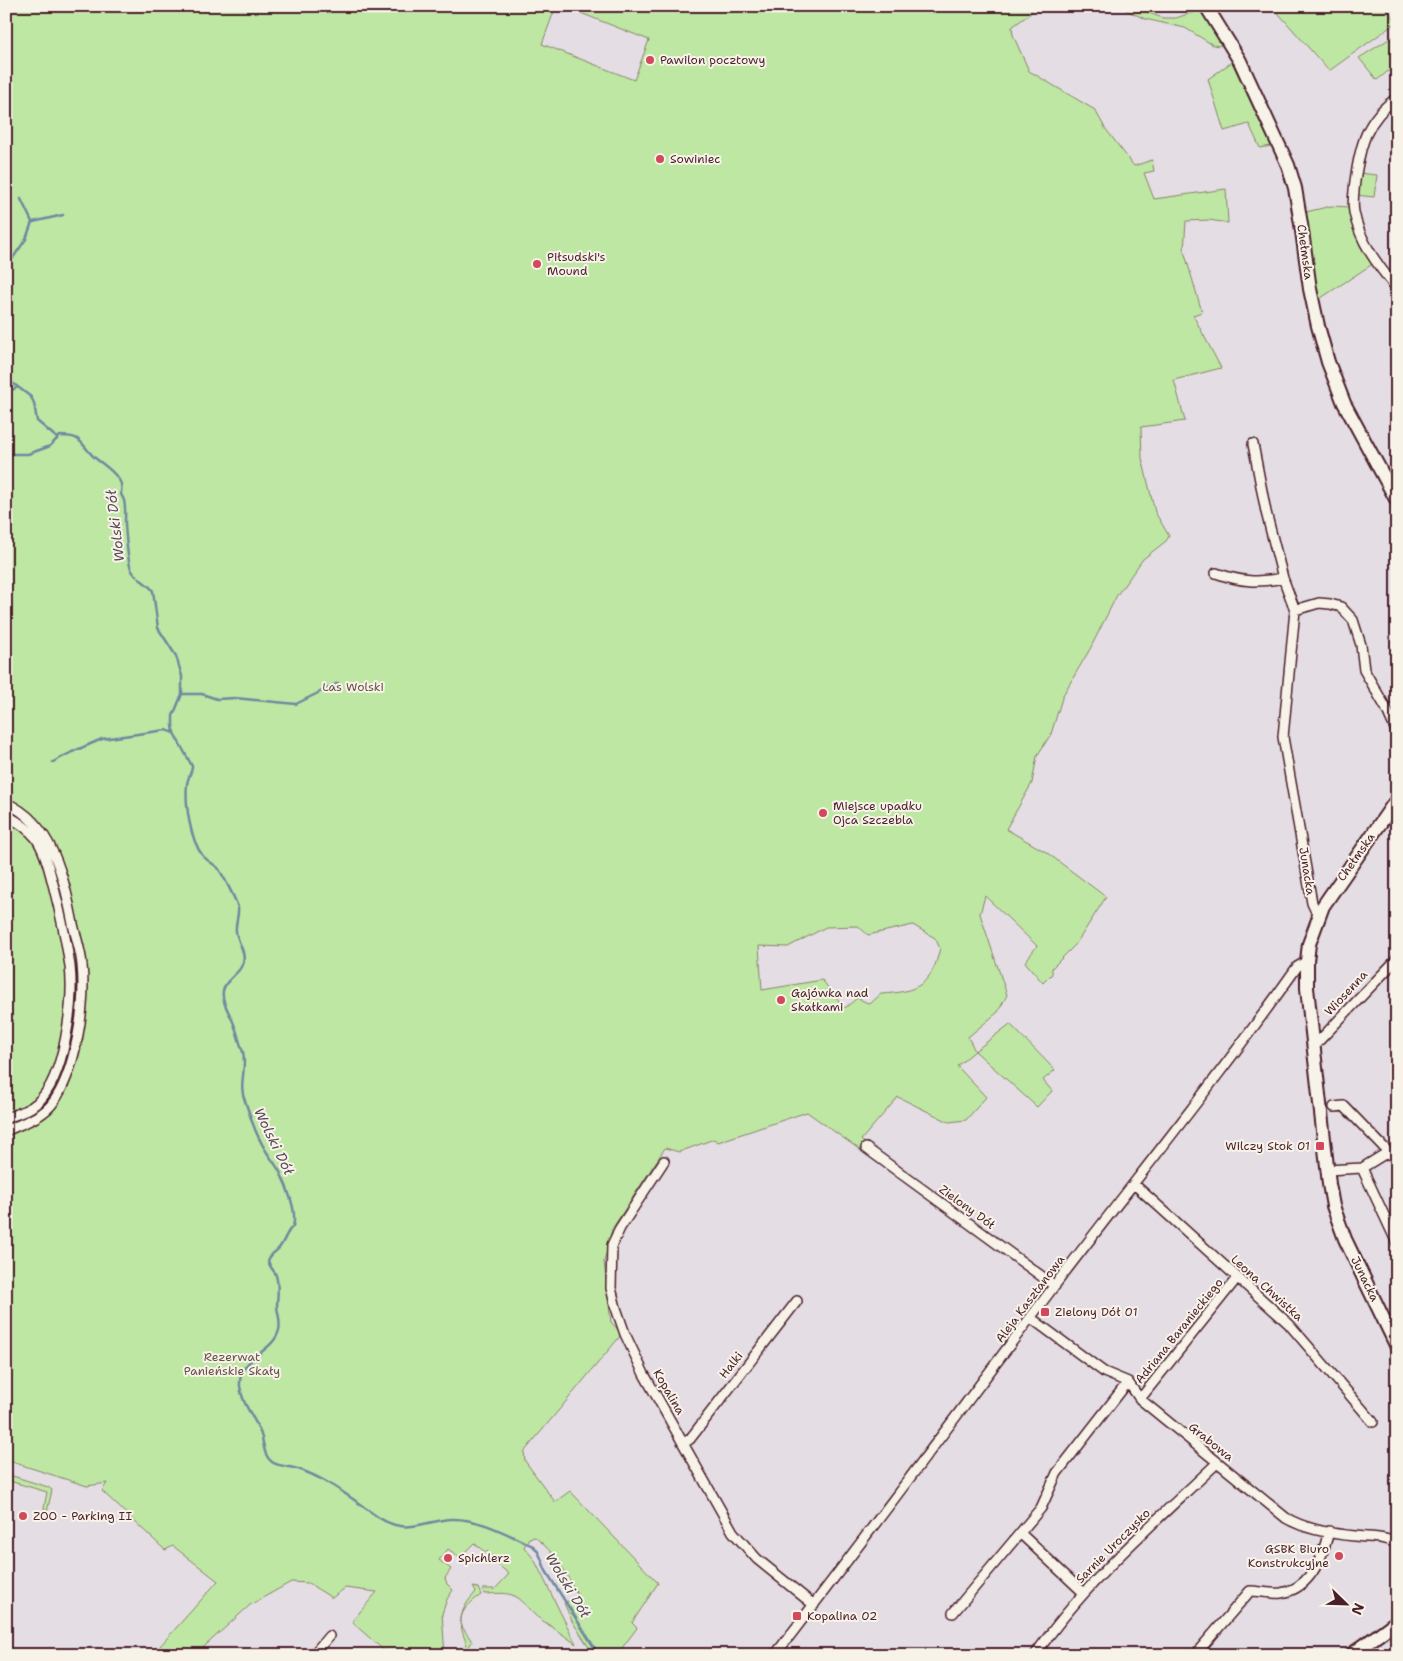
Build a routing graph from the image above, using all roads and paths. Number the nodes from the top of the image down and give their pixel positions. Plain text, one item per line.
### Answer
1 (1206, 6) edge
2 (1397, 98) edge
3 (1397, 289) edge
4 (1253, 444) dead end
5 (1396, 496) edge
6 (1216, 572) dead end
7 (1283, 578) junction
8 (1295, 610) junction
9 (1397, 733) edge
10 (1397, 799) edge
11 (6, 803) edge
12 (6, 815) edge
13 (1318, 916) junction
14 (1397, 959) edge
15 (1306, 961) junction
16 (1315, 1045) junction
17 (1334, 1107) dead end
18 (6, 1118) edge
19 (6, 1131) edge
20 (866, 1148) dead end
21 (1388, 1152) junction
22 (664, 1161) dead end
23 (1397, 1161) edge
24 (1362, 1168) junction
25 (1327, 1170) junction
26 (1134, 1184) junction
27 (1397, 1243) edge
28 (1237, 1278) junction
29 (1054, 1286) junction
30 (797, 1301) dead end
31 (1031, 1318) junction
32 (1397, 1347) edge
33 (1128, 1382) junction
34 (1140, 1399) junction
35 (1373, 1422) dead end
36 (684, 1443) junction
37 (1217, 1464) junction
38 (1329, 1531) junction
39 (1020, 1533) junction
40 (1397, 1544) edge
41 (1084, 1594) junction
42 (814, 1604) junction
43 (953, 1613) dead end
44 (1397, 1621) edge
45 (329, 1636) dead end
46 (312, 1655) edge
47 (775, 1655) edge
48 (1035, 1655) edge
49 (1195, 1655) edge
50 (1351, 1655) edge

1 - 5 street, Chełmska
2 - 3 street
4 - 7 street, Junacka
6 - 7 street
7 - 8 street, Junacka
8 - 9 street
8 - 13 street, Junacka
10 - 13 street, Chełmska
11 - 19 street
12 - 18 street
13 - 15 street, Junacka
14 - 16 street, Wiosenna
15 - 16 street, Junacka
15 - 26 street, Aleja Kasztanowa
16 - 25 street, Junacka
17 - 21 street
20 - 29 street, Zielony Dół
21 - 23 street
21 - 24 street
22 - 36 street, Kopalina
24 - 25 street
24 - 27 street
25 - 32 street, Junacka
26 - 28 street, Leona Chwistka
26 - 29 street, Aleja Kasztanowa
28 - 34 street, Adriana Baranieckiego
28 - 35 street, Leona Chwistka
29 - 31 street, Aleja Kasztanowa
30 - 36 street, Halki
31 - 33 street
31 - 42 street, Aleja Kasztanowa
33 - 34 street, Grabowa
33 - 39 street
34 - 37 street, Grabowa
36 - 42 street, Kopalina
37 - 38 street, Grabowa
37 - 41 street, Sarnie Uroczysko
38 - 40 street, Grabowa
38 - 49 street
39 - 41 street
39 - 43 street
41 - 48 street, Sarnie Uroczysko
42 - 47 street, Aleja Kasztanowa
44 - 50 street
45 - 46 street

